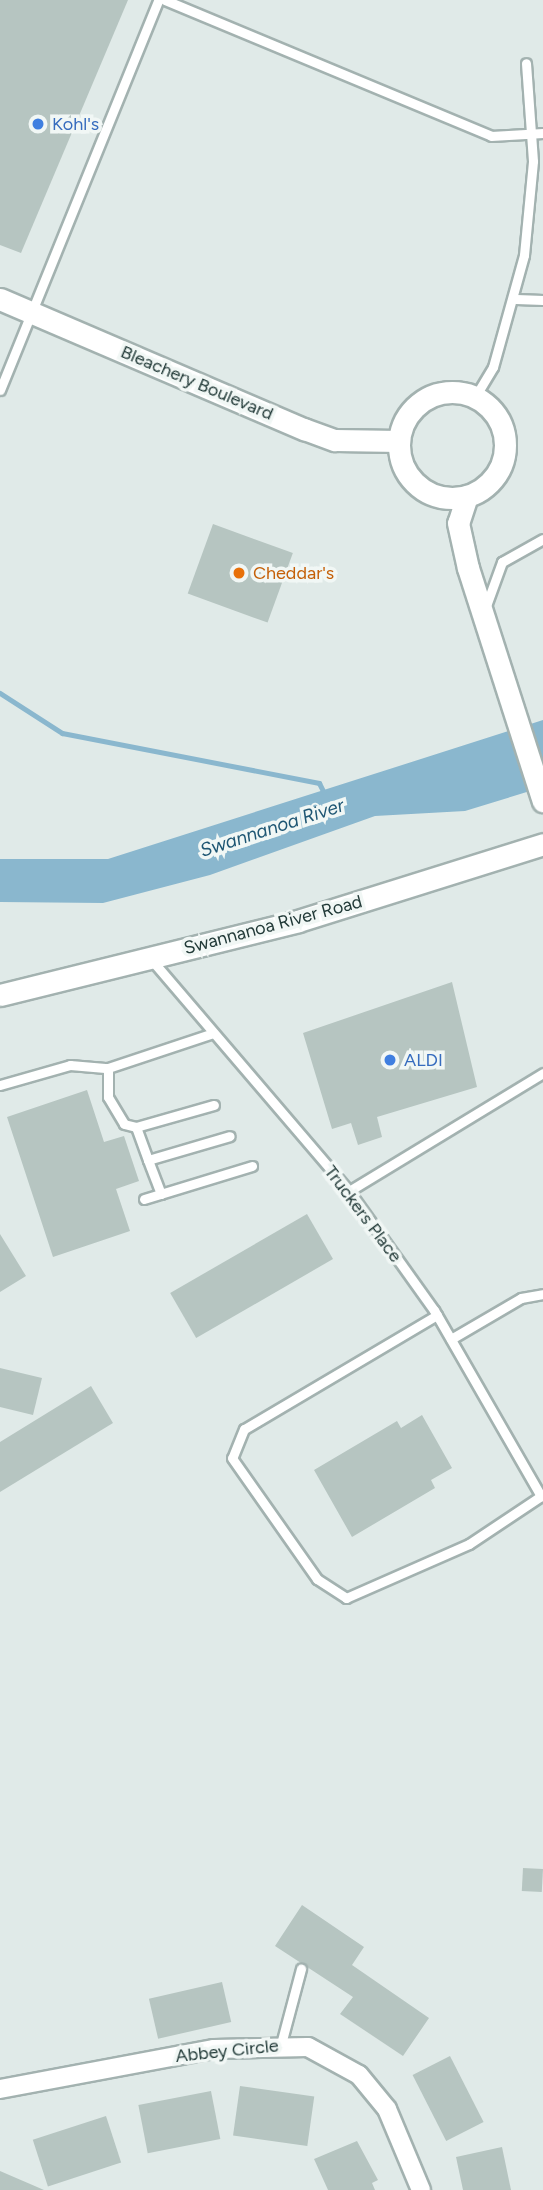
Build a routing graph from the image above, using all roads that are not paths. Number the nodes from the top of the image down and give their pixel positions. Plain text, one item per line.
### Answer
1 (158, 0) edge
2 (165, 0) edge
3 (526, 63) dead end
4 (543, 133) edge
5 (531, 136) junction
6 (0, 299) edge
7 (516, 299) junction
8 (543, 300) edge
9 (33, 313) junction
10 (0, 390) edge
11 (475, 397) junction
12 (399, 441) junction
13 (467, 496) junction
14 (543, 539) edge
15 (482, 622) junction
16 (541, 796) edge
17 (543, 844) edge
18 (149, 957) junction
19 (0, 995) edge
20 (213, 1032) junction
21 (108, 1068) junction
22 (543, 1073) edge
23 (0, 1085) edge
24 (214, 1105) dead end
25 (136, 1127) junction
26 (230, 1136) dead end
27 (148, 1160) junction
28 (253, 1166) dead end
29 (349, 1191) junction
30 (161, 1194) junction
31 (144, 1199) dead end
32 (543, 1294) edge
33 (437, 1315) junction
34 (450, 1339) junction
35 (542, 1496) edge
36 (301, 1969) dead end
37 (281, 2044) junction
38 (0, 2089) edge
39 (421, 2190) edge

1 - 9 lane
2 - 5 lane
3 - 5 lane
4 - 5 lane
5 - 7 lane
6 - 9 street, Bleachery Boulevard
7 - 8 lane
7 - 11 lane
9 - 10 lane
9 - 12 street, Bleachery Boulevard
11 - 12 street
11 - 13 street
12 - 13 street
13 - 15 street
14 - 15 lane
15 - 16 street
17 - 18 street, Swannanoa River Road
18 - 19 street, Swannanoa River Road
18 - 20 lane, Truckers Place
20 - 21 lane
20 - 29 lane, Truckers Place
21 - 23 lane
21 - 25 lane
22 - 29 lane
24 - 25 lane
25 - 27 lane
26 - 27 lane
27 - 30 lane
28 - 30 lane
29 - 33 lane, Truckers Place
30 - 31 lane
32 - 34 lane
33 - 34 lane, Truckers Place
33 - 35 lane
34 - 35 lane, Truckers Place
36 - 37 lane
37 - 38 street, Abbey Circle
37 - 39 street, Abbey Circle

